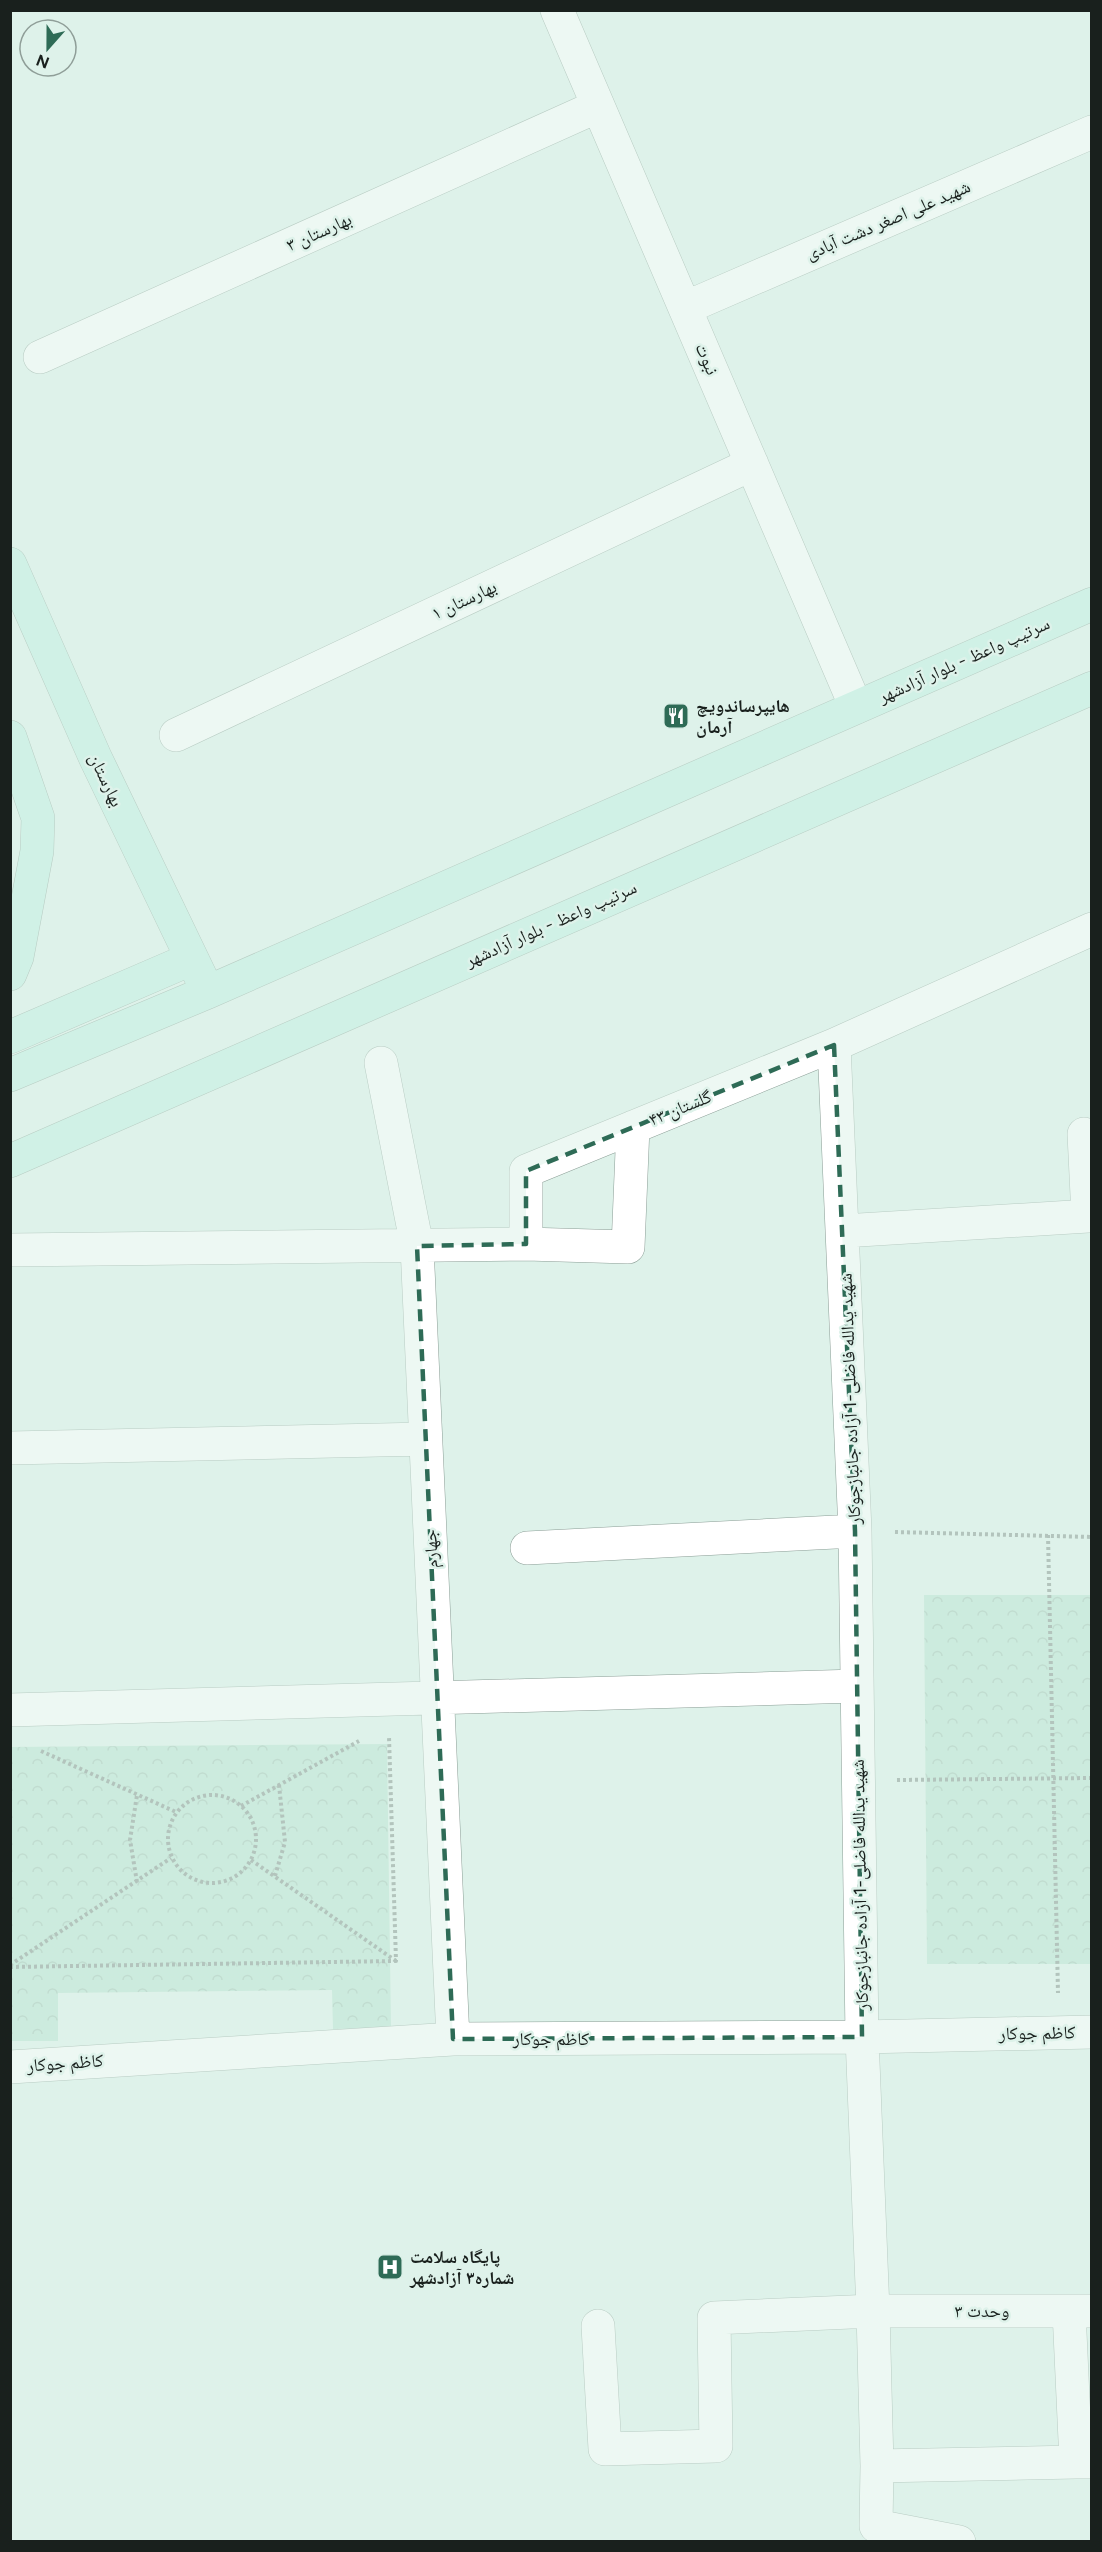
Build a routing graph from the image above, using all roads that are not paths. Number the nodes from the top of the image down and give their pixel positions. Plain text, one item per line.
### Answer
1 (557, 10) edge
2 (598, 106) junction
3 (1092, 132) edge
4 (685, 308) junction
5 (40, 357) dead end
6 (752, 464) junction
7 (10, 564) edge
8 (1092, 604) edge
9 (1092, 688) edge
10 (856, 707) junction
11 (176, 735) dead end
12 (10, 737) edge
13 (1092, 929) edge
14 (191, 959) junction
15 (10, 975) edge
16 (208, 993) junction
17 (10, 1037) edge
18 (834, 1045) junction
19 (381, 1063) dead end
20 (10, 1075) edge
21 (633, 1127) junction
22 (1084, 1134) dead end
23 (10, 1161) edge
24 (843, 1231) junction
25 (526, 1244) junction
26 (417, 1246) junction
27 (10, 1250) edge
28 (426, 1439) junction
29 (10, 1448) edge
30 (855, 1531) junction
31 (526, 1548) dead end
32 (857, 1686) junction
33 (438, 1698) junction
34 (10, 1710) edge
35 (1092, 2032) edge
36 (862, 2037) junction
37 (453, 2039) junction
38 (10, 2067) edge
39 (873, 2311) junction
40 (1080, 2311) edge
41 (598, 2326) dead end
42 (1084, 2462) edge
43 (878, 2466) junction
44 (959, 2541) edge

1 - 2 street, نبوت
2 - 4 street, نبوت
2 - 5 street, بهارستان ۳
3 - 4 street, شهید علی اصغر دشت آبادی
4 - 6 street, نبوت
6 - 10 street, نبوت
6 - 11 street, بهارستان ۱
7 - 14 main road, بهارستان
8 - 10 main road, سرتیپ واعظ - بلوار آزادشهر
9 - 23 main road, سرتیپ واعظ - بلوار آزادشهر
10 - 16 main road, سرتیپ واعظ - بلوار آزادشهر
12 - 15 main road
13 - 18 street
14 - 16 main road, بهارستان
14 - 17 main road
16 - 20 main road, سرتیپ واعظ - بلوار آزادشهر
18 - 21 street, گلستان ۴۳
18 - 24 street, شهید یدالله فاضلی-1 آزاده جانبازجوکار
19 - 26 street, جهارم
21 - 25 street, گلستان ۴۳
21 - 25 street
22 - 24 street
24 - 30 street, شهید یدالله فاضلی-1 آزاده جانبازجوکار
25 - 26 street
26 - 27 street
26 - 28 street, جهارم
28 - 29 street
28 - 33 street, جهارم
30 - 31 street
30 - 32 street, شهید یدالله فاضلی-1 آزاده جانبازجوکار
32 - 33 street
32 - 36 street, شهید یدالله فاضلی-1 آزاده جانبازجوکار
33 - 34 street
33 - 37 street, جهارم
35 - 36 street, کاظم جوکار
36 - 37 street, کاظم جوکار
36 - 39 street, شهید یدالله فاضلی-1 آزاده جانبازجوکار
37 - 38 street, کاظم جوکار
39 - 40 street, وحدت ۳
39 - 41 street, وحدت ۳
39 - 43 street, شهید یدالله فاضلی-1 آزاده جانبازجوکار
40 - 42 street
42 - 43 street
43 - 44 street, شهید یدالله فاضلی-1 آزاده جانبازجوکار

